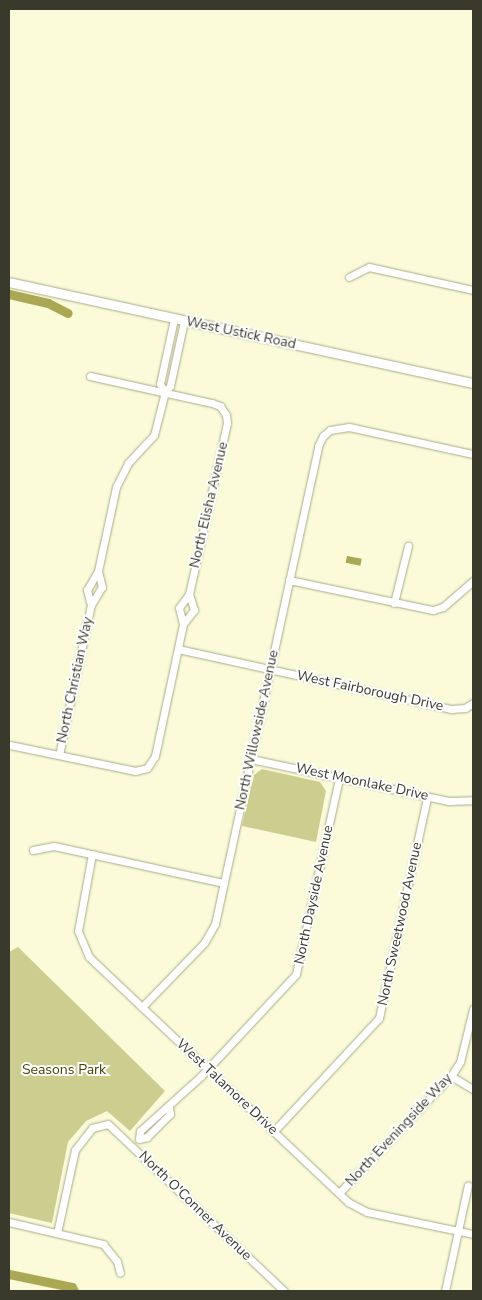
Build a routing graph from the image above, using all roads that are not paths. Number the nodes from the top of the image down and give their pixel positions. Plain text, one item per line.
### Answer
1 (349, 277) dead end
2 (9, 282) edge
3 (473, 290) edge
4 (174, 319) junction
5 (184, 321) junction
6 (90, 376) dead end
7 (473, 384) edge
8 (164, 392) junction
9 (473, 454) edge
10 (408, 546) dead end
11 (98, 571) junction
12 (289, 580) junction
13 (473, 581) edge
14 (189, 594) junction
15 (394, 603) junction
16 (91, 605) junction
17 (183, 624) junction
18 (178, 649) junction
19 (270, 669) junction
20 (473, 703) edge
21 (10, 745) dead end
22 (59, 755) junction
23 (251, 759) junction
24 (339, 778) junction
25 (427, 797) junction
26 (473, 800) edge
27 (33, 850) dead end
28 (92, 854) junction
29 (224, 883) junction
30 (142, 1007) junction
31 (473, 1009) edge
32 (208, 1069) junction
33 (451, 1076) junction
34 (473, 1089) edge
35 (274, 1131) junction
36 (132, 1146) junction
37 (468, 1185) dead end
38 (339, 1193) junction
39 (9, 1222) edge
40 (458, 1231) junction
41 (57, 1233) junction
42 (473, 1234) edge
43 (120, 1273) dead end
44 (284, 1291) edge
45 (445, 1291) edge

1 - 3 street
2 - 4 main road, West Ustick Road
4 - 5 main road, West Ustick Road
4 - 8 street, North Christian Way
5 - 7 main road, West Ustick Road
5 - 8 street, North Christian Way
6 - 8 street
8 - 11 street, North Christian Way
8 - 14 street, North Elisha Avenue
9 - 12 street, North Willowside Avenue
10 - 15 street
11 - 16 street, North Christian Way
11 - 16 street, North Christian Way
12 - 15 street
12 - 19 street, North Willowside Avenue
13 - 15 street
14 - 17 street, North Elisha Avenue
14 - 17 street, North Elisha Avenue
16 - 22 street, North Christian Way
17 - 18 street, North Elisha Avenue
18 - 19 street, West Fairborough Drive
18 - 22 street, North Elisha Avenue
19 - 20 street, West Fairborough Drive
19 - 23 street, North Willowside Avenue
21 - 22 street
23 - 24 street, West Moonlake Drive
23 - 29 street, North Willowside Avenue
24 - 25 street, West Moonlake Drive
24 - 32 street, North Dayside Avenue
25 - 26 street, West Moonlake Drive
25 - 35 street, North Sweetwood Avenue
27 - 28 street
28 - 29 street
28 - 30 street, West Talamore Drive
29 - 30 street, North Willowside Avenue
30 - 32 street, West Talamore Drive
31 - 33 street, North Eveningside Way
32 - 35 street, West Talamore Drive
32 - 36 street, North Dayside Avenue
33 - 34 street
33 - 38 street, North Eveningside Way
35 - 38 street, West Talamore Drive
36 - 41 street, North O'Conner Avenue
36 - 44 street, North O'Conner Avenue
37 - 40 street
38 - 40 street, West Talamore Drive
39 - 41 street
40 - 42 street, West Talamore Drive
40 - 45 street
41 - 43 street

